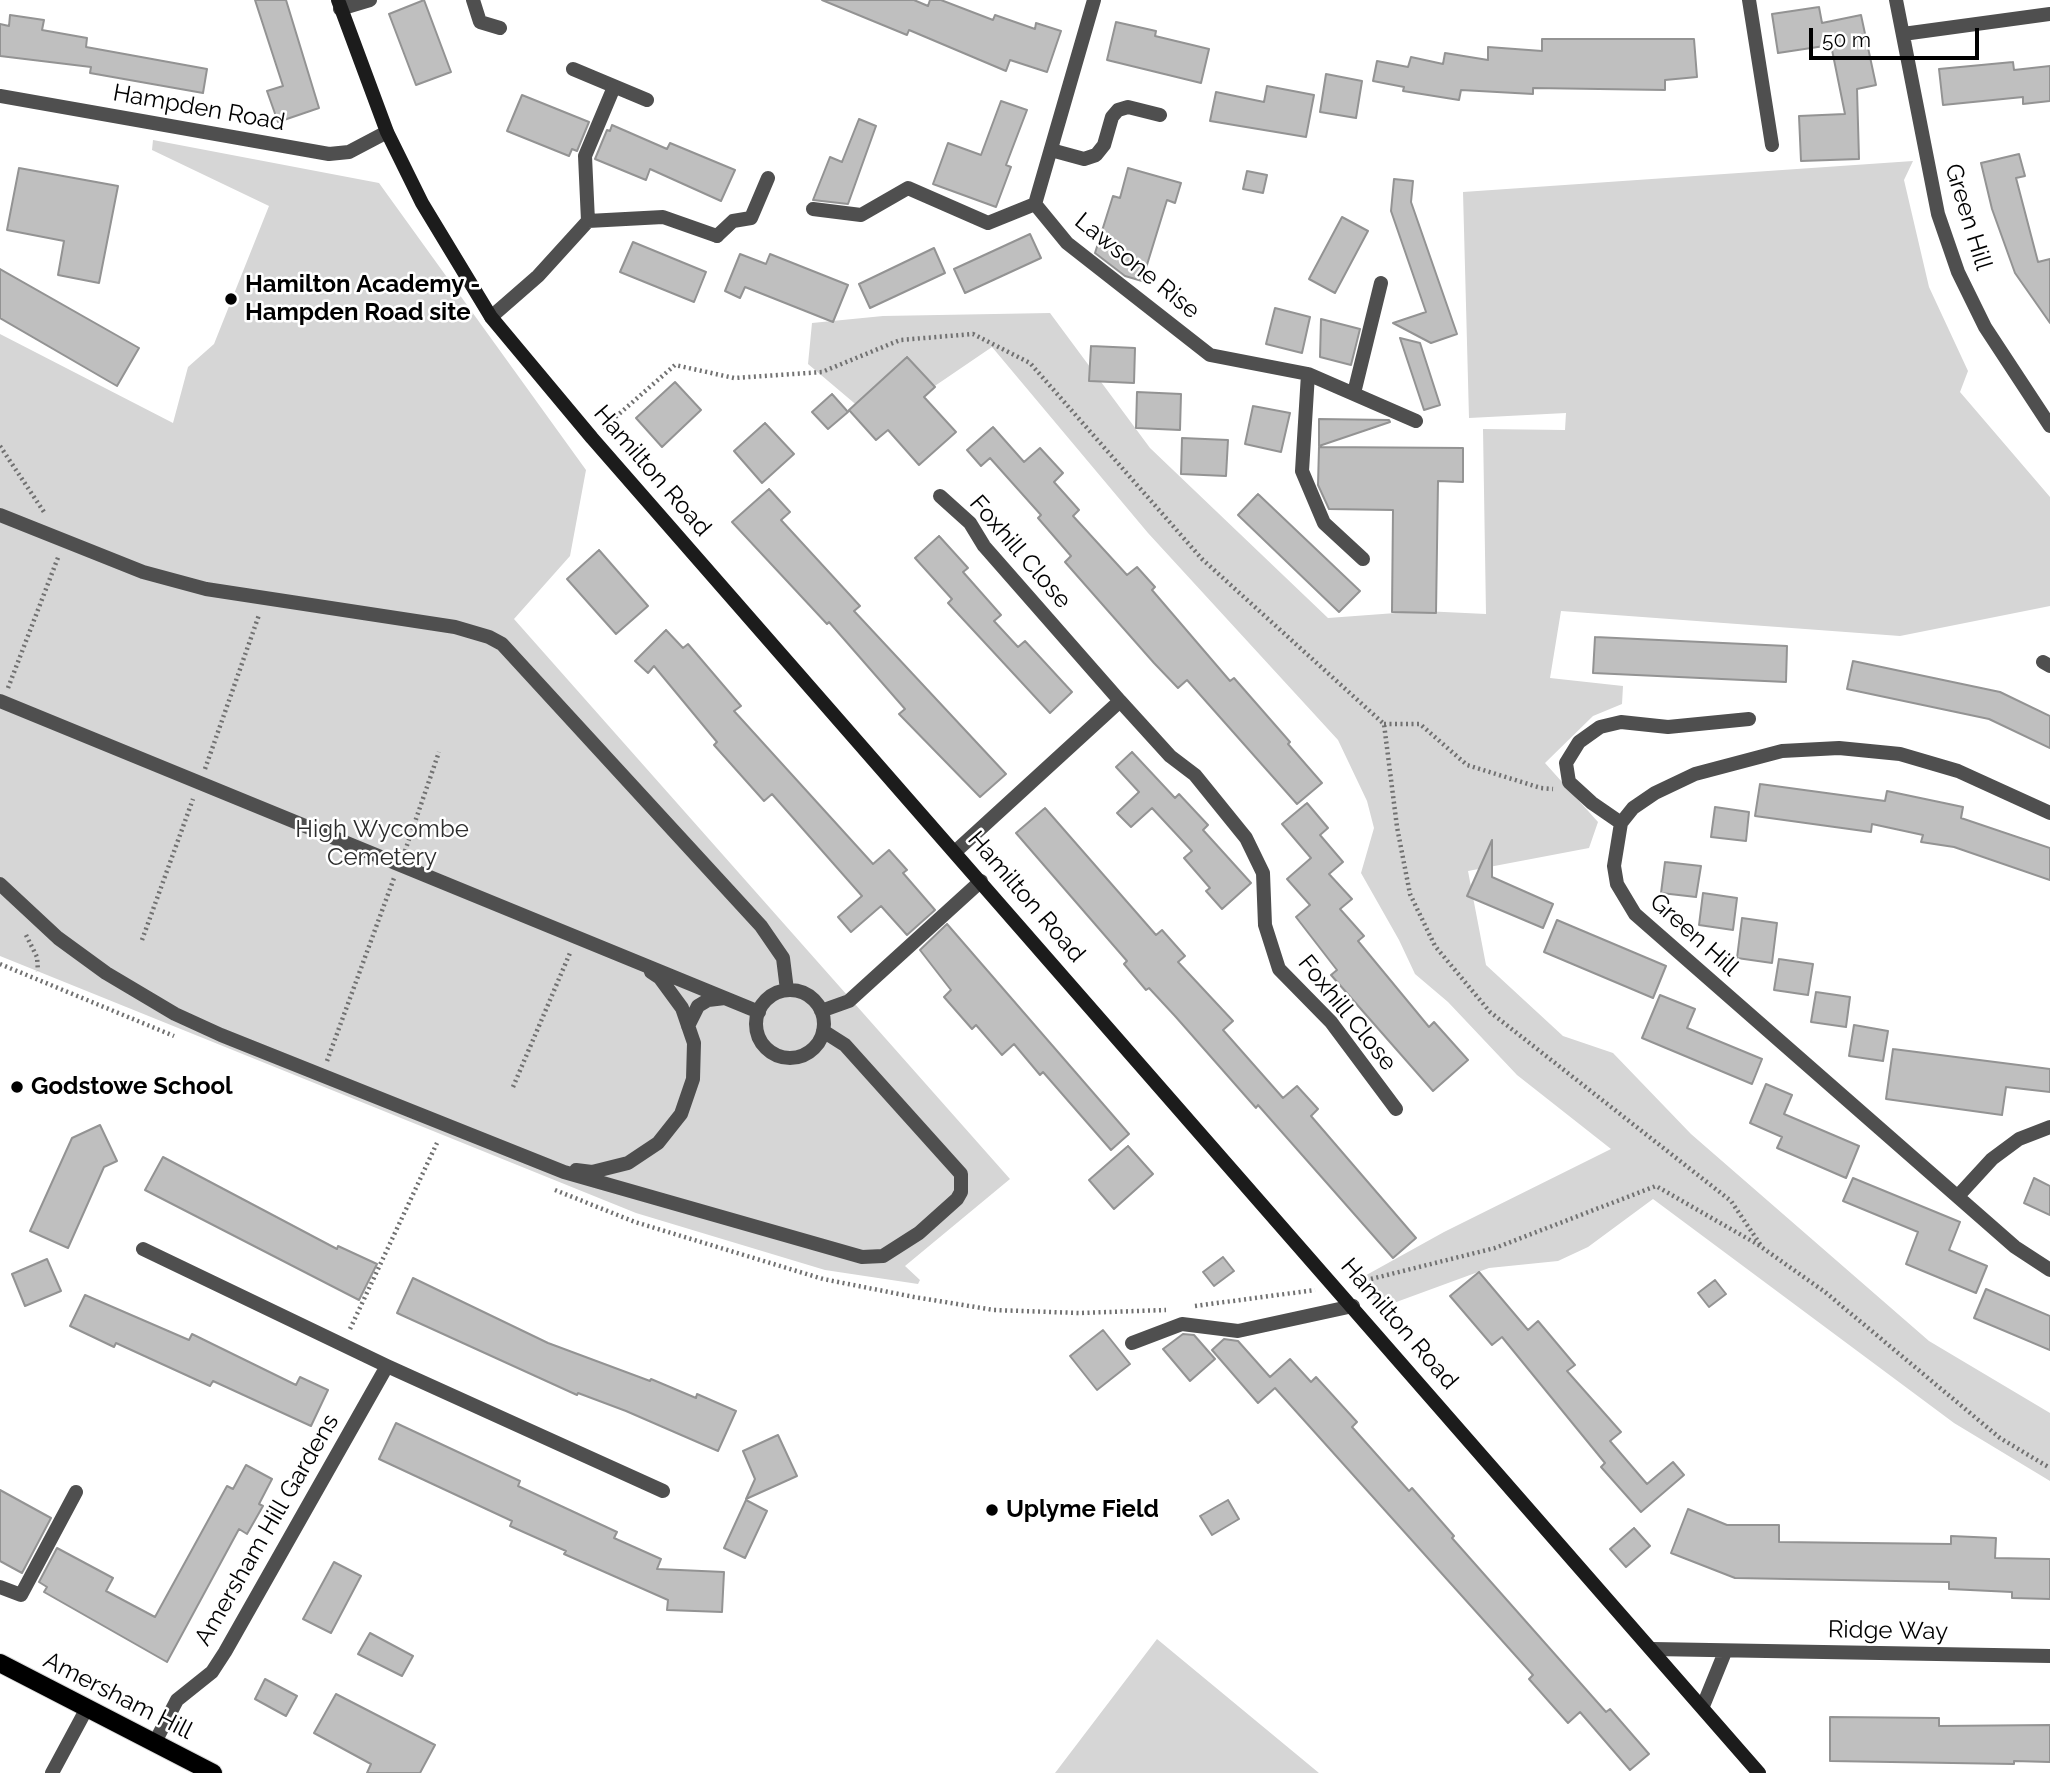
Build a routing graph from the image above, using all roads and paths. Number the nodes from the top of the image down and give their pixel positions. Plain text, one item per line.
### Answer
1 (370, 0) edge
2 (473, 0) edge
3 (1094, 0) edge
4 (1749, 0) edge
5 (1896, 0) edge
6 (339, 4) edge
7 (2050, 14) edge
8 (500, 28) dead end
9 (1903, 34) junction
10 (573, 69) dead end
11 (614, 87) junction
12 (0, 96) edge
13 (647, 100) dead end
14 (1160, 116) dead end
15 (387, 132) junction
16 (1772, 145) dead end
17 (1051, 150) junction
18 (768, 178) dead end
19 (1035, 204) junction
20 (813, 209) dead end
21 (588, 221) junction
22 (1381, 283) dead end
23 (491, 317) junction
24 (1308, 374) junction
25 (1354, 393) junction
26 (1416, 421) dead end
27 (2050, 426) edge
28 (592, 438) junction
29 (0, 446) edge
30 (940, 496) dead end
31 (0, 516) edge
32 (44, 533) junction
33 (64, 542) junction
34 (1363, 559) dead end
35 (265, 598) junction
36 (12, 678) dead end
37 (0, 701) edge
38 (1120, 701) junction
39 (1749, 719) dead end
40 (1384, 724) junction
41 (439, 752) dead end
42 (207, 763) dead end
43 (1569, 782) junction
44 (191, 803) dead end
45 (2050, 813) edge
46 (1621, 823) junction
47 (406, 846) dead end
48 (956, 851) junction
49 (394, 878) dead end
50 (981, 881) junction
51 (0, 884) edge
52 (23, 928) dead end
53 (142, 940) dead end
54 (568, 959) dead end
55 (636, 961) junction
56 (38, 971) dead end
57 (787, 990) junction
58 (726, 998) junction
59 (821, 1010) junction
60 (759, 1012) junction
61 (688, 1026) junction
62 (823, 1031) junction
63 (327, 1060) dead end
64 (513, 1087) dead end
65 (1396, 1109) dead end
66 (2050, 1127) edge
67 (437, 1143) dead end
68 (623, 1164) junction
69 (555, 1169) junction
70 (626, 1191) junction
71 (1958, 1196) junction
72 (1763, 1248) junction
73 (143, 1249) dead end
74 (2050, 1270) edge
75 (1337, 1287) junction
76 (1353, 1306) junction
77 (1132, 1343) dead end
78 (343, 1345) junction
79 (387, 1366) junction
80 (2050, 1468) edge
81 (663, 1491) dead end
82 (76, 1492) dead end
83 (0, 1587) edge
84 (1653, 1649) junction
85 (1725, 1652) junction
86 (2050, 1656) edge
87 (0, 1663) edge
88 (1703, 1706) junction
89 (87, 1708) junction
90 (155, 1742) junction
91 (52, 1773) edge
92 (213, 1773) edge
93 (1759, 1773) edge

1 - 6 street
2 - 8 street
3 - 17 street
4 - 16 street
5 - 9 street, Green Hill
6 - 15 street, Hamilton Road
7 - 9 street
9 - 27 street, Green Hill
10 - 11 street
11 - 13 street
11 - 21 street
12 - 15 street, Hampden Road
14 - 17 street
15 - 23 street, Hamilton Road
17 - 19 street
18 - 21 street
19 - 20 street
19 - 24 street, Lawsone Rise
21 - 23 street
22 - 25 street
23 - 28 street, Hamilton Road
24 - 25 street, Lawsone Rise
24 - 34 street
25 - 26 street, Lawsone Rise
28 - 40 path
28 - 48 street, Hamilton Road
29 - 32 path
30 - 38 street, Foxhill Close
31 - 32 street
32 - 33 street
33 - 35 street
33 - 36 path
35 - 42 path
35 - 57 street
37 - 55 street
38 - 48 street
38 - 65 street, Foxhill Close
39 - 43 street
40 - 43 path
40 - 72 path
41 - 47 path
43 - 46 street
44 - 53 path
45 - 46 street
46 - 71 street, Green Hill
48 - 50 street, Hamilton Road
49 - 63 path
50 - 59 street
50 - 75 street, Hamilton Road
51 - 69 street
52 - 56 path
54 - 64 path
55 - 58 street
55 - 61 street
57 - 59 street
57 - 60 street
58 - 60 street
58 - 61 street
59 - 62 street
60 - 62 street
61 - 68 street
62 - 70 street
66 - 71 street
67 - 78 path
68 - 69 street
68 - 70 street
69 - 70 street
71 - 74 street, Green Hill
72 - 75 path
72 - 80 path
73 - 78 street
75 - 76 street, Hamilton Road
76 - 77 street
76 - 84 street, Hamilton Road
78 - 79 street
79 - 81 street
79 - 90 street, Amersham Hill Gardens
82 - 83 street
84 - 85 street, Ridge Way
84 - 88 street, Hamilton Road
85 - 86 street, Ridge Way
85 - 88 street
87 - 89 main road, Amersham Hill
88 - 93 street, Hamilton Road
89 - 90 main road, Amersham Hill
89 - 91 street
90 - 92 main road, Amersham Hill

